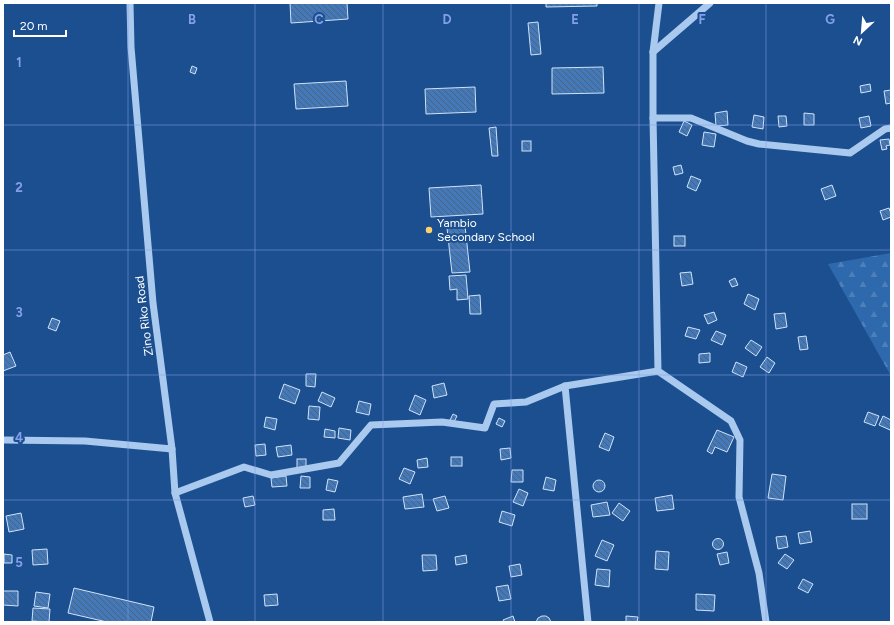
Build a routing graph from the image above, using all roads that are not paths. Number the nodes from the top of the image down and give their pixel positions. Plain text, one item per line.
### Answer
1 (130, 3) edge
2 (659, 3) edge
3 (710, 3) edge
4 (653, 52) junction
5 (653, 118) junction
6 (891, 128) edge
7 (658, 371) junction
8 (565, 386) junction
9 (3, 440) edge
10 (172, 449) junction
11 (175, 493) junction
12 (210, 622) edge
13 (588, 622) edge
14 (766, 622) edge

1 - 10 street, Zino Riko Road
2 - 4 street
3 - 4 street
4 - 5 street
5 - 6 street
5 - 7 street
7 - 8 street
7 - 14 street
8 - 11 street
8 - 13 street
9 - 10 street
10 - 11 street, Zino Riko Road
11 - 12 street, Zino Riko Road

